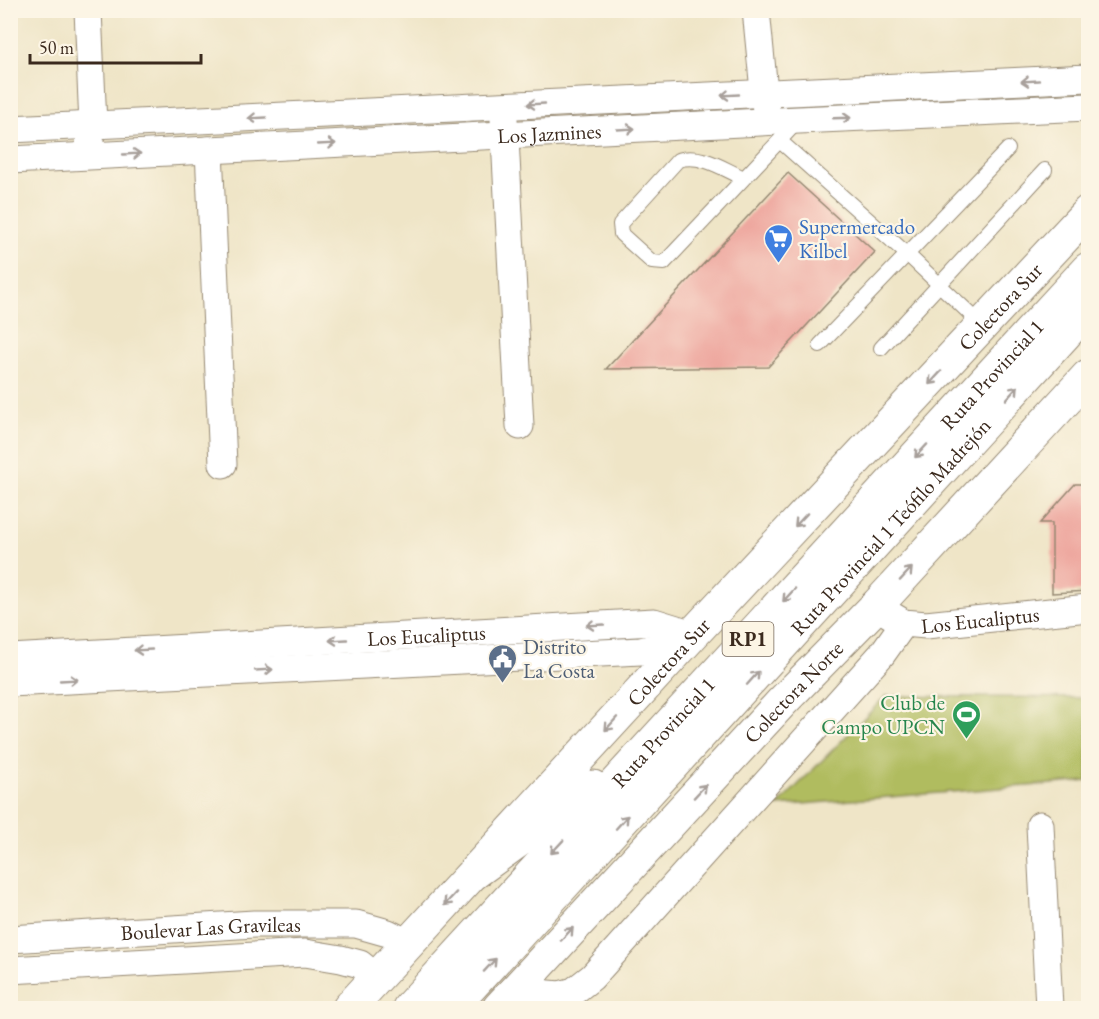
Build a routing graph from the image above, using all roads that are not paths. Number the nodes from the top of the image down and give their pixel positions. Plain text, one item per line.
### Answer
1 (88, 10) edge
2 (756, 10) edge
3 (1089, 78) edge
4 (763, 93) junction
5 (503, 106) junction
6 (1089, 107) edge
7 (93, 126) junction
8 (10, 129) edge
9 (773, 131) junction
10 (505, 136) junction
11 (1008, 148) dead end
12 (209, 150) junction
13 (87, 156) junction
14 (10, 160) edge
15 (1045, 170) dead end
16 (744, 178) junction
17 (1089, 212) edge
18 (908, 255) junction
19 (1089, 269) edge
20 (938, 284) junction
21 (1089, 309) edge
22 (983, 326) junction
23 (820, 345) dead end
24 (881, 348) dead end
25 (1089, 376) edge
26 (520, 426) dead end
27 (223, 464) dead end
28 (1089, 608) edge
29 (891, 613) junction
30 (693, 634) junction
31 (10, 658) edge
32 (10, 683) edge
33 (650, 746) junction
34 (1040, 825) dead end
35 (474, 873) junction
36 (274, 924) junction
37 (10, 939) edge
38 (408, 943) junction
39 (268, 956) junction
40 (10, 970) edge
41 (376, 977) junction
42 (506, 1000) edge
43 (349, 1008) edge
44 (409, 1008) edge
45 (451, 1008) edge
46 (1049, 1008) edge

1 - 7 street
2 - 4 street
3 -> 4 street, Los Jazmines
4 -> 5 street, Los Jazmines
4 - 9 street
5 -> 7 street, Los Jazmines
5 - 10 street
9 -> 6 street, Los Jazmines
7 - 8 street, Los Jazmines
7 - 13 street
10 -> 9 street, Los Jazmines
9 - 16 lane
9 - 18 lane
12 -> 10 street, Los Jazmines
10 - 26 street
11 - 18 lane
13 -> 12 street, Los Jazmines
12 - 27 street
13 - 14 street, Los Jazmines
15 - 20 lane
16 - 16 lane
17 - 22 main road, Colectora Sur
18 - 20 lane
18 - 23 lane
19 -> 33 main road, Ruta Provincial 1 / RP1
20 - 22 lane
20 - 24 lane
45 -> 21 main road, Ruta Provincial 1 Teófilo Madrejón / RP1
22 -> 30 main road, Colectora Sur
29 -> 25 main road, Colectora Norte
28 - 29 street, Los Eucaliptus
42 -> 29 main road, Colectora Norte
29 - 42 street
30 -> 31 street, Los Eucaliptus
32 -> 30 street, Los Eucaliptus
30 -> 35 main road, Colectora Sur
33 - 35 main road
33 -> 44 main road, Ruta Provincial 1 / RP1
34 - 46 street
35 -> 38 main road, Colectora Sur
36 - 37 street, Boulevar Las Gravileas
36 - 38 street, Boulevar Las Gravileas
36 - 39 street
38 - 41 main road, Colectora Sur
39 - 40 street, Boulevar Las Gravileas
39 - 41 street, Boulevar Las Gravileas
41 - 43 main road, Colectora Sur

